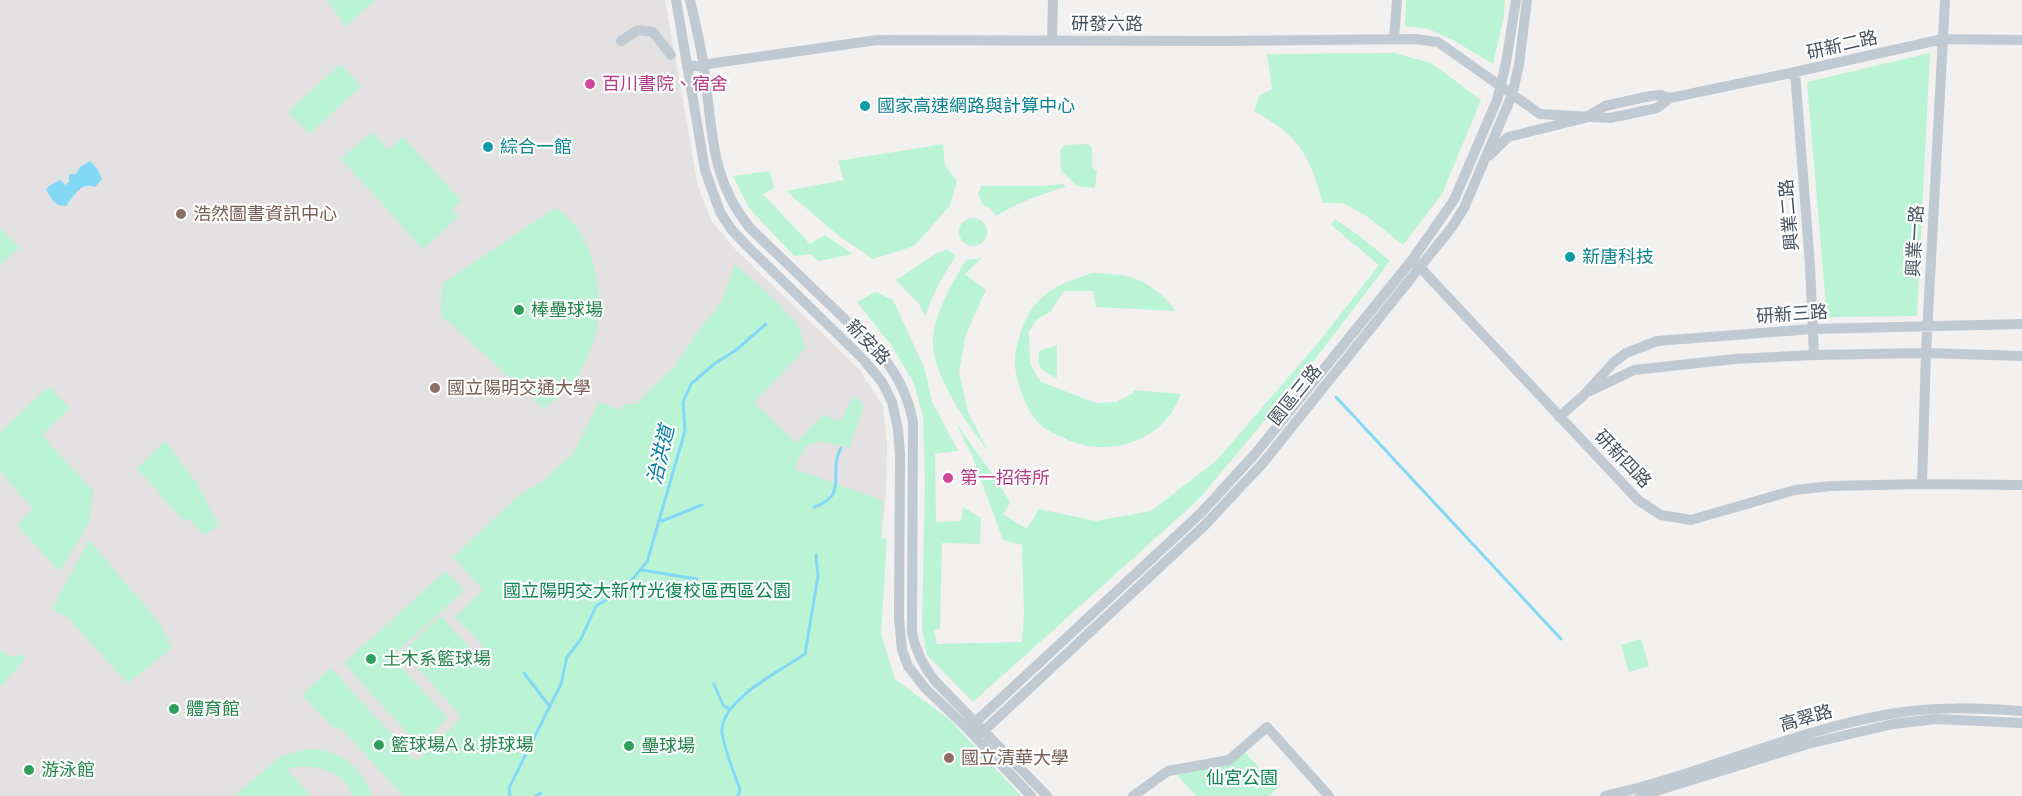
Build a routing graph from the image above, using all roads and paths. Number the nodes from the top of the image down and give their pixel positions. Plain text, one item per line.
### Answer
1 (676, 0) edge
2 (690, 0) edge
3 (1053, 0) edge
4 (1397, 0) edge
5 (1516, 0) edge
6 (1527, 0) edge
7 (1945, 0) edge
8 (1394, 38) junction
9 (1943, 39) junction
10 (1052, 40) junction
11 (2022, 40) edge
12 (621, 41) dead end
13 (670, 55) dead end
14 (704, 65) junction
15 (687, 67) junction
16 (1795, 72) junction
17 (1502, 87) junction
18 (1512, 95) junction
19 (1585, 118) junction
20 (1484, 161) junction
21 (1416, 263) junction
22 (2022, 324) edge
23 (1927, 326) junction
24 (1812, 329) junction
25 (1926, 353) junction
26 (1814, 355) junction
27 (2022, 356) edge
28 (1584, 394) junction
29 (1559, 417) junction
30 (1922, 484) junction
31 (2022, 485) edge
32 (2022, 711) edge
33 (2022, 723) edge
34 (971, 725) junction
35 (981, 735) junction
36 (1030, 796) edge
37 (1047, 796) edge
38 (1133, 796) edge
39 (1329, 796) edge
40 (1605, 796) edge
41 (1640, 796) edge

1 - 15 street, 新安路
2 - 14 street, 新安路
3 - 10 street
4 - 8 street
5 - 17 street, 園區三路
6 - 18 street, 園區三路
7 - 9 street, 興業一路
8 - 10 street, 研發六路
8 - 17 street, 研發六路
9 - 11 street, 研新二路
9 - 16 street, 研新二路
9 - 23 street, 興業一路
10 - 14 street, 研發六路
12 - 13 street
14 - 15 street, 研發六路
14 - 34 street, 新安路
15 - 34 street, 新安路
16 - 19 street, 研新二路
16 - 24 street, 興業二路
17 - 18 street, 研發六路
17 - 21 street, 園區三路
18 - 19 street
18 - 20 street, 園區三路
19 - 20 street, 研新二路
20 - 21 street, 園區三路
21 - 29 street, 研新四路
21 - 34 street, 園區三路
21 - 35 street, 園區三路
22 - 23 street, 研新三路
23 - 24 street, 研新三路
23 - 25 street, 興業一路
24 - 26 street, 興業二路
24 - 28 street, 研新三路
25 - 26 street, 研新三路
25 - 27 street, 研新三路
25 - 30 street, 興業一路
26 - 28 street, 研新三路
28 - 29 street, 研新三路
29 - 30 street, 研新四路
30 - 31 street, 研新四路
32 - 40 street, 高翠路
33 - 41 street, 高翠路
34 - 35 street
35 - 36 street
35 - 37 street
38 - 39 street

